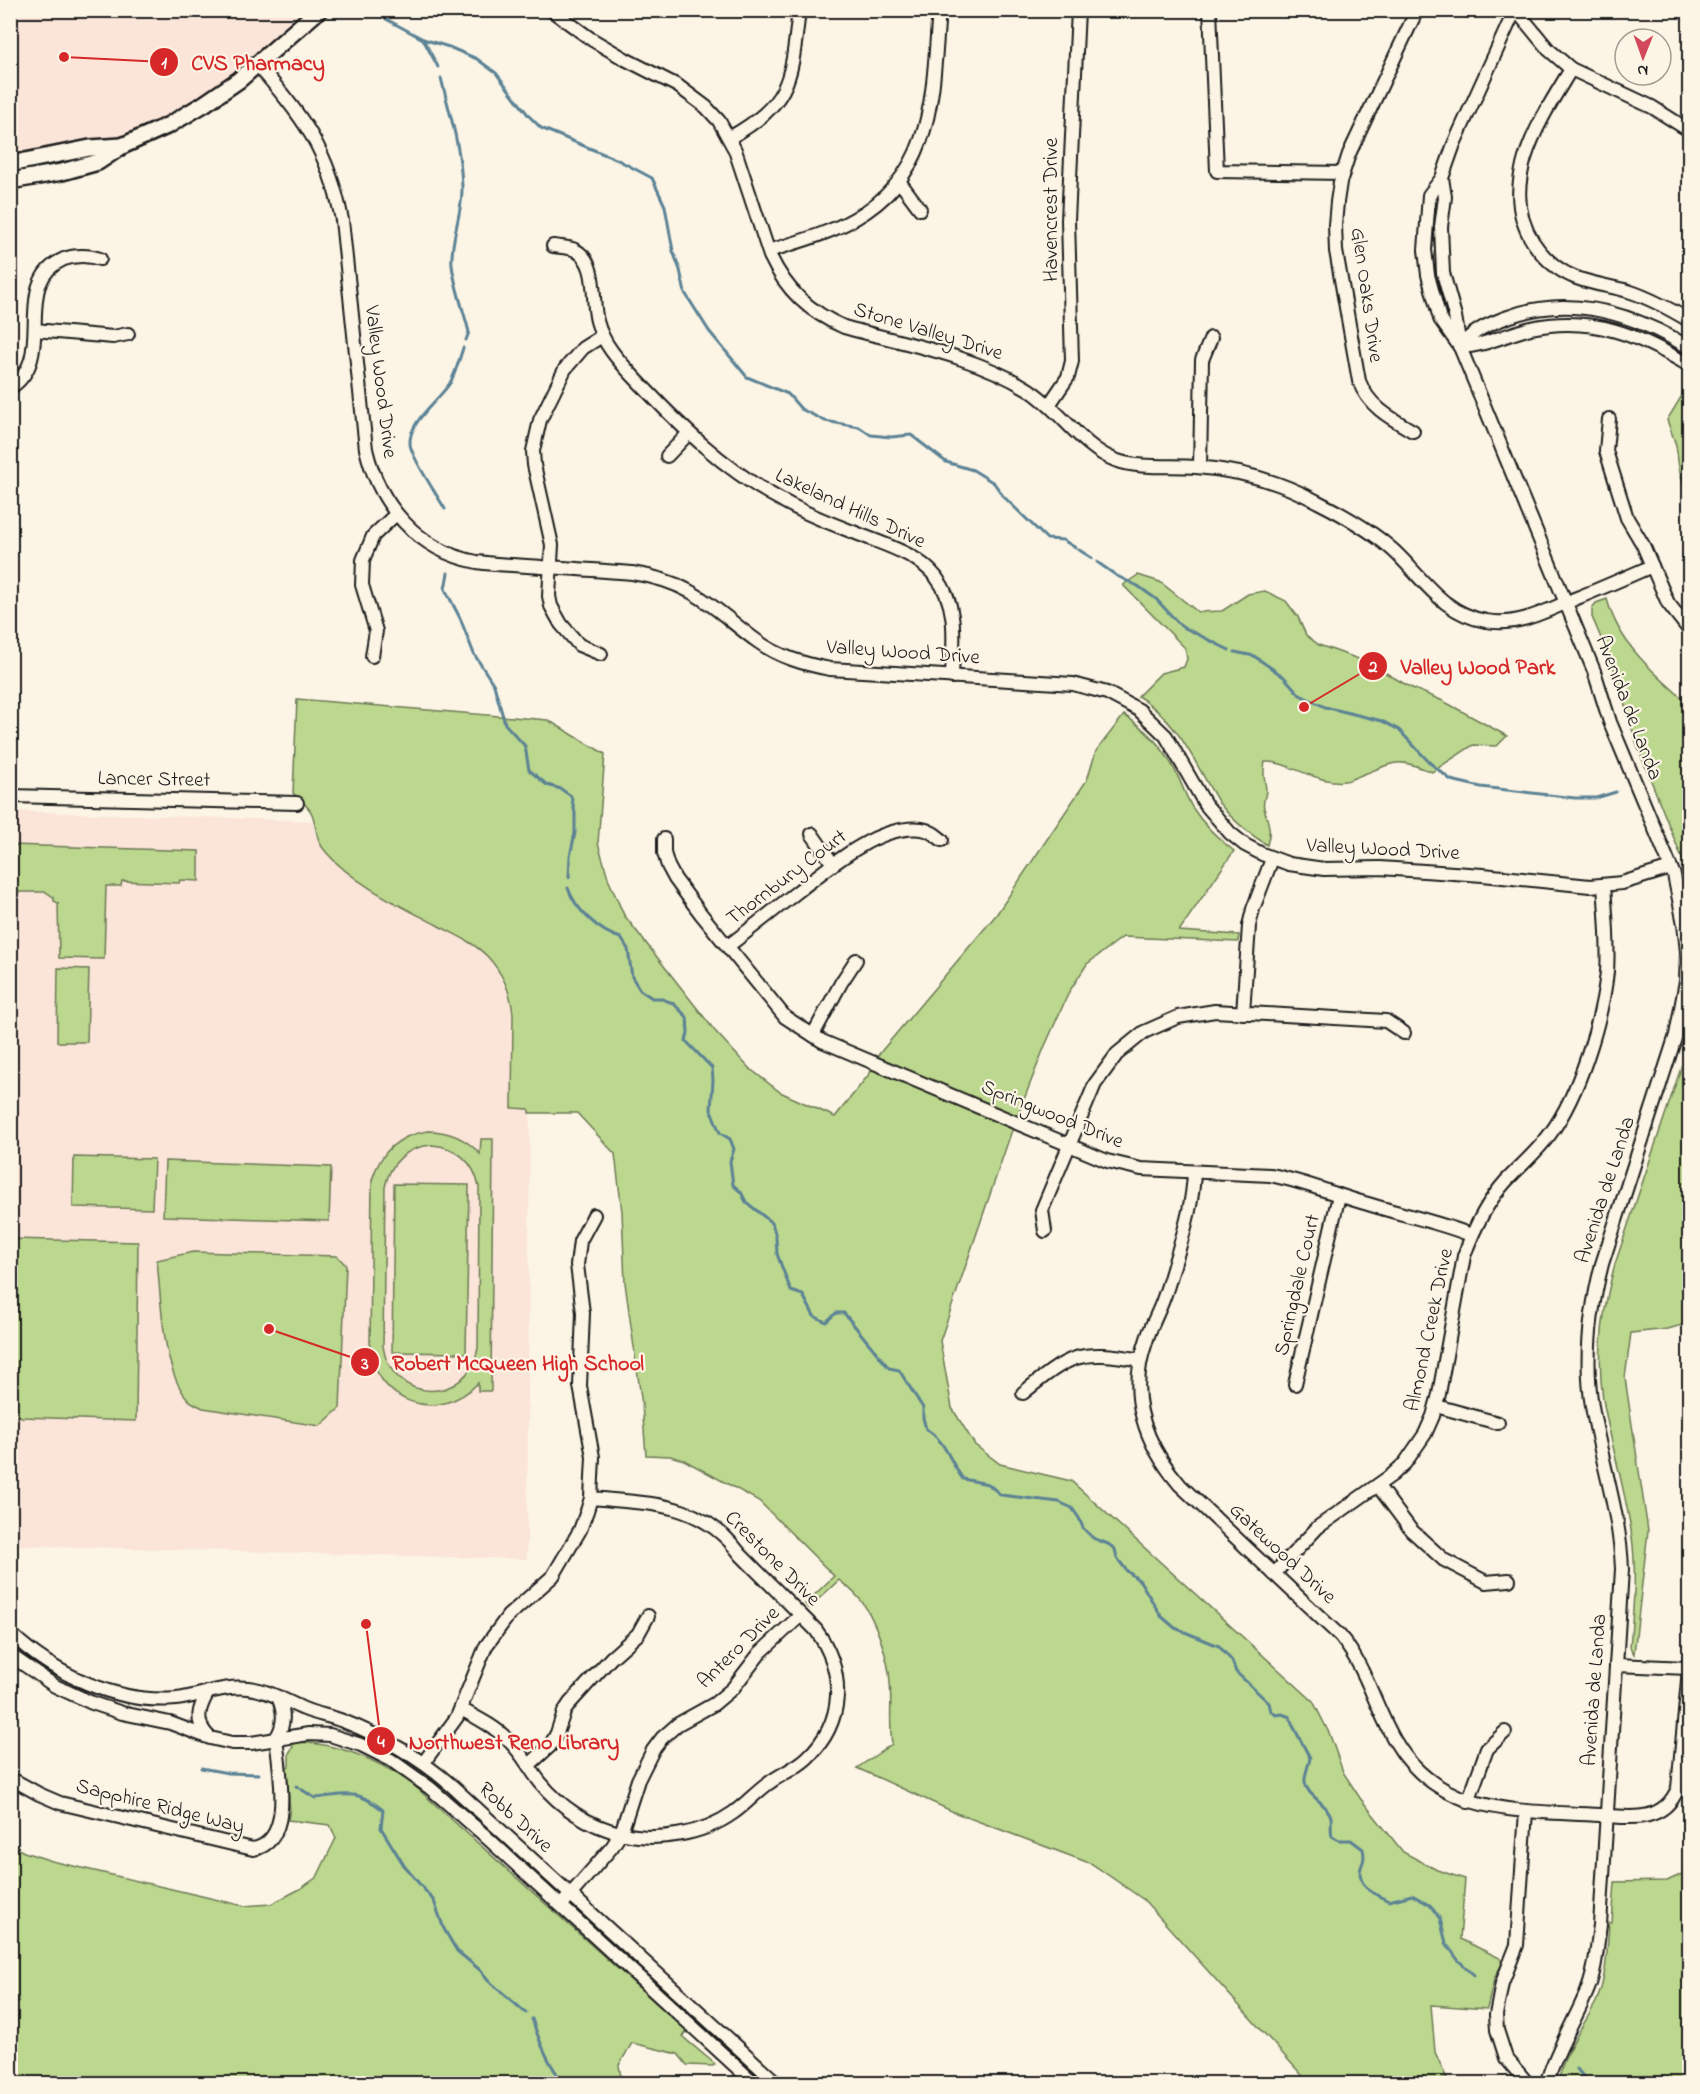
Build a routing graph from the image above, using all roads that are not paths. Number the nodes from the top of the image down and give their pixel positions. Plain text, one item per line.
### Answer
1 (319, 10) edge
2 (551, 10) edge
3 (800, 10) edge
4 (939, 10) edge
5 (1078, 10) edge
6 (1210, 10) edge
7 (1417, 10) edge
8 (1515, 10) edge
9 (257, 64) junction
10 (1571, 69) junction
11 (1689, 131) edge
12 (729, 138) junction
13 (122, 146) junction
14 (81, 149) junction
15 (10, 154) edge
16 (10, 164) edge
17 (1343, 173) junction
18 (18, 180) edge
19 (899, 181) junction
20 (10, 186) edge
21 (920, 209) dead end
22 (553, 246) dead end
23 (769, 251) junction
24 (100, 259) dead end
25 (1689, 321) edge
26 (35, 330) junction
27 (128, 334) dead end
28 (602, 336) junction
29 (1211, 338) dead end
30 (1460, 347) junction
31 (1689, 348) edge
32 (1689, 366) edge
33 (10, 388) edge
34 (1049, 405) junction
35 (1609, 419) dead end
36 (1413, 431) dead end
37 (688, 434) junction
38 (667, 456) dead end
39 (1200, 467) junction
40 (396, 514) junction
41 (1652, 566) junction
42 (550, 567) junction
43 (1565, 603) junction
44 (1689, 631) edge
45 (601, 654) dead end
46 (372, 656) dead end
47 (952, 677) junction
48 (10, 796) edge
49 (297, 803) dead end
50 (812, 834) dead end
51 (664, 839) dead end
52 (942, 840) dead end
53 (1272, 859) junction
54 (833, 864) junction
55 (1671, 868) junction
56 (1604, 886) junction
57 (728, 946) junction
58 (856, 960) dead end
59 (777, 1007) joint
60 (1243, 1013) junction
61 (1404, 1033) dead end
62 (813, 1035) junction
63 (1068, 1145) junction
64 (1194, 1172) junction
65 (1339, 1195) junction
66 (594, 1215) dead end
67 (1045, 1231) dead end
68 (1471, 1235) junction
69 (1141, 1360) junction
70 (1295, 1384) dead end
71 (1023, 1393) dead end
72 (1436, 1406) junction
73 (1498, 1423) dead end
74 (1378, 1486) junction
75 (591, 1498) junction
76 (1274, 1574) junction
77 (1509, 1580) dead end
78 (801, 1615) junction
79 (648, 1616) dead end
80 (13, 1641) edge
81 (10, 1654) edge
82 (1689, 1663) edge
83 (1616, 1665) junction
84 (208, 1692) junction
85 (278, 1697) junction
86 (461, 1709) junction
87 (1505, 1732) dead end
88 (210, 1738) junction
89 (276, 1738) junction
90 (424, 1762) junction
91 (529, 1765) junction
92 (10, 1778) edge
93 (1468, 1802) junction
94 (1526, 1811) junction
95 (1607, 1816) junction
96 (621, 1833) junction
97 (570, 1895) junction
98 (560, 1906) junction
99 (1550, 2081) edge
100 (755, 2084) edge
101 (778, 2084) edge
102 (1530, 2084) edge

1 - 9 main road
2 - 12 street, Stone Valley Drive
3 - 12 street
4 - 19 street
5 - 34 street, Havencrest Drive
6 - 17 street
7 - 17 street, Glen Oaks Drive
8 - 10 street
8 - 30 street, Avenida de Landa
9 - 13 main road
9 - 40 street, Valley Wood Drive
10 - 11 street
10 - 25 street
12 - 23 street, Stone Valley Drive
13 - 14 main road
13 - 18 main road
14 - 15 main road
14 - 16 main road
17 - 36 street, Glen Oaks Drive
18 - 20 main road
19 - 21 street
19 - 23 street
22 - 28 street, Lakeland Hills Drive
23 - 34 street, Stone Valley Drive
24 - 26 street
26 - 27 street
26 - 33 street
28 - 37 street, Lakeland Hills Drive
28 - 42 street
29 - 39 street
30 - 31 street
30 - 32 street
30 - 43 street, Avenida de Landa
34 - 39 street, Stone Valley Drive
35 - 41 street
37 - 38 street
37 - 47 street, Lakeland Hills Drive
39 - 43 street, Stone Valley Drive
40 - 42 street, Valley Wood Drive
40 - 46 street
41 - 43 street, Stone Valley Drive
41 - 44 street
42 - 45 street
42 - 47 street, Valley Wood Drive
43 - 55 street, Avenida de Landa
47 - 53 street, Valley Wood Drive
48 - 49 street, Lancer Street
50 - 54 street
51 - 57 street
52 - 54 street, Thornbury Court
53 - 56 street, Valley Wood Drive
53 - 60 street
54 - 57 street, Thornbury Court
55 - 56 street, Valley Wood Drive
55 - 83 street, Avenida de Landa
56 - 68 street, Almond Creek Drive
57 - 59 street, Thornbury Court
58 - 62 street
59 - 62 street, Springwood Drive
60 - 61 street
60 - 63 street
62 - 63 street, Springwood Drive
63 - 64 street, Springwood Drive
63 - 67 street
64 - 65 street, Springwood Drive
64 - 69 street, Gatewood Drive
65 - 68 street, Springwood Drive
65 - 70 street, Springdale Court
66 - 75 street
68 - 72 street, Almond Creek Drive
69 - 71 street
69 - 76 street, Gatewood Drive
72 - 73 street
72 - 74 street, Almond Creek Drive
74 - 76 street, Almond Creek Drive
74 - 77 street
75 - 78 street, Crestone Drive
75 - 86 street
76 - 93 street, Gatewood Drive
78 - 96 street, Antero Drive
78 - 96 street, Crestone Drive
79 - 91 street
80 - 84 street, Robb Drive
81 - 88 street, Robb Drive
82 - 83 street
82 - 95 street, Gatewood Drive
83 - 95 street, Avenida de Landa
84 - 85 street, Robb Drive
84 - 88 street
85 - 89 street
85 - 90 street, Robb Drive
86 - 90 street
86 - 91 street, Crestone Drive
87 - 93 street
88 - 89 street, Robb Drive
89 - 92 street, Sapphire Ridge Way
89 - 98 street, Robb Drive
90 - 97 street, Robb Drive
91 - 96 street, Crestone Drive
93 - 94 street, Gatewood Drive
94 - 95 street, Gatewood Drive
94 - 102 street
95 - 99 street, Avenida de Landa
96 - 97 street, Antero Drive
97 - 98 street, Antero Drive
97 - 101 street, Robb Drive
98 - 100 street, Robb Drive
99 - 102 street, Avenida de Landa

